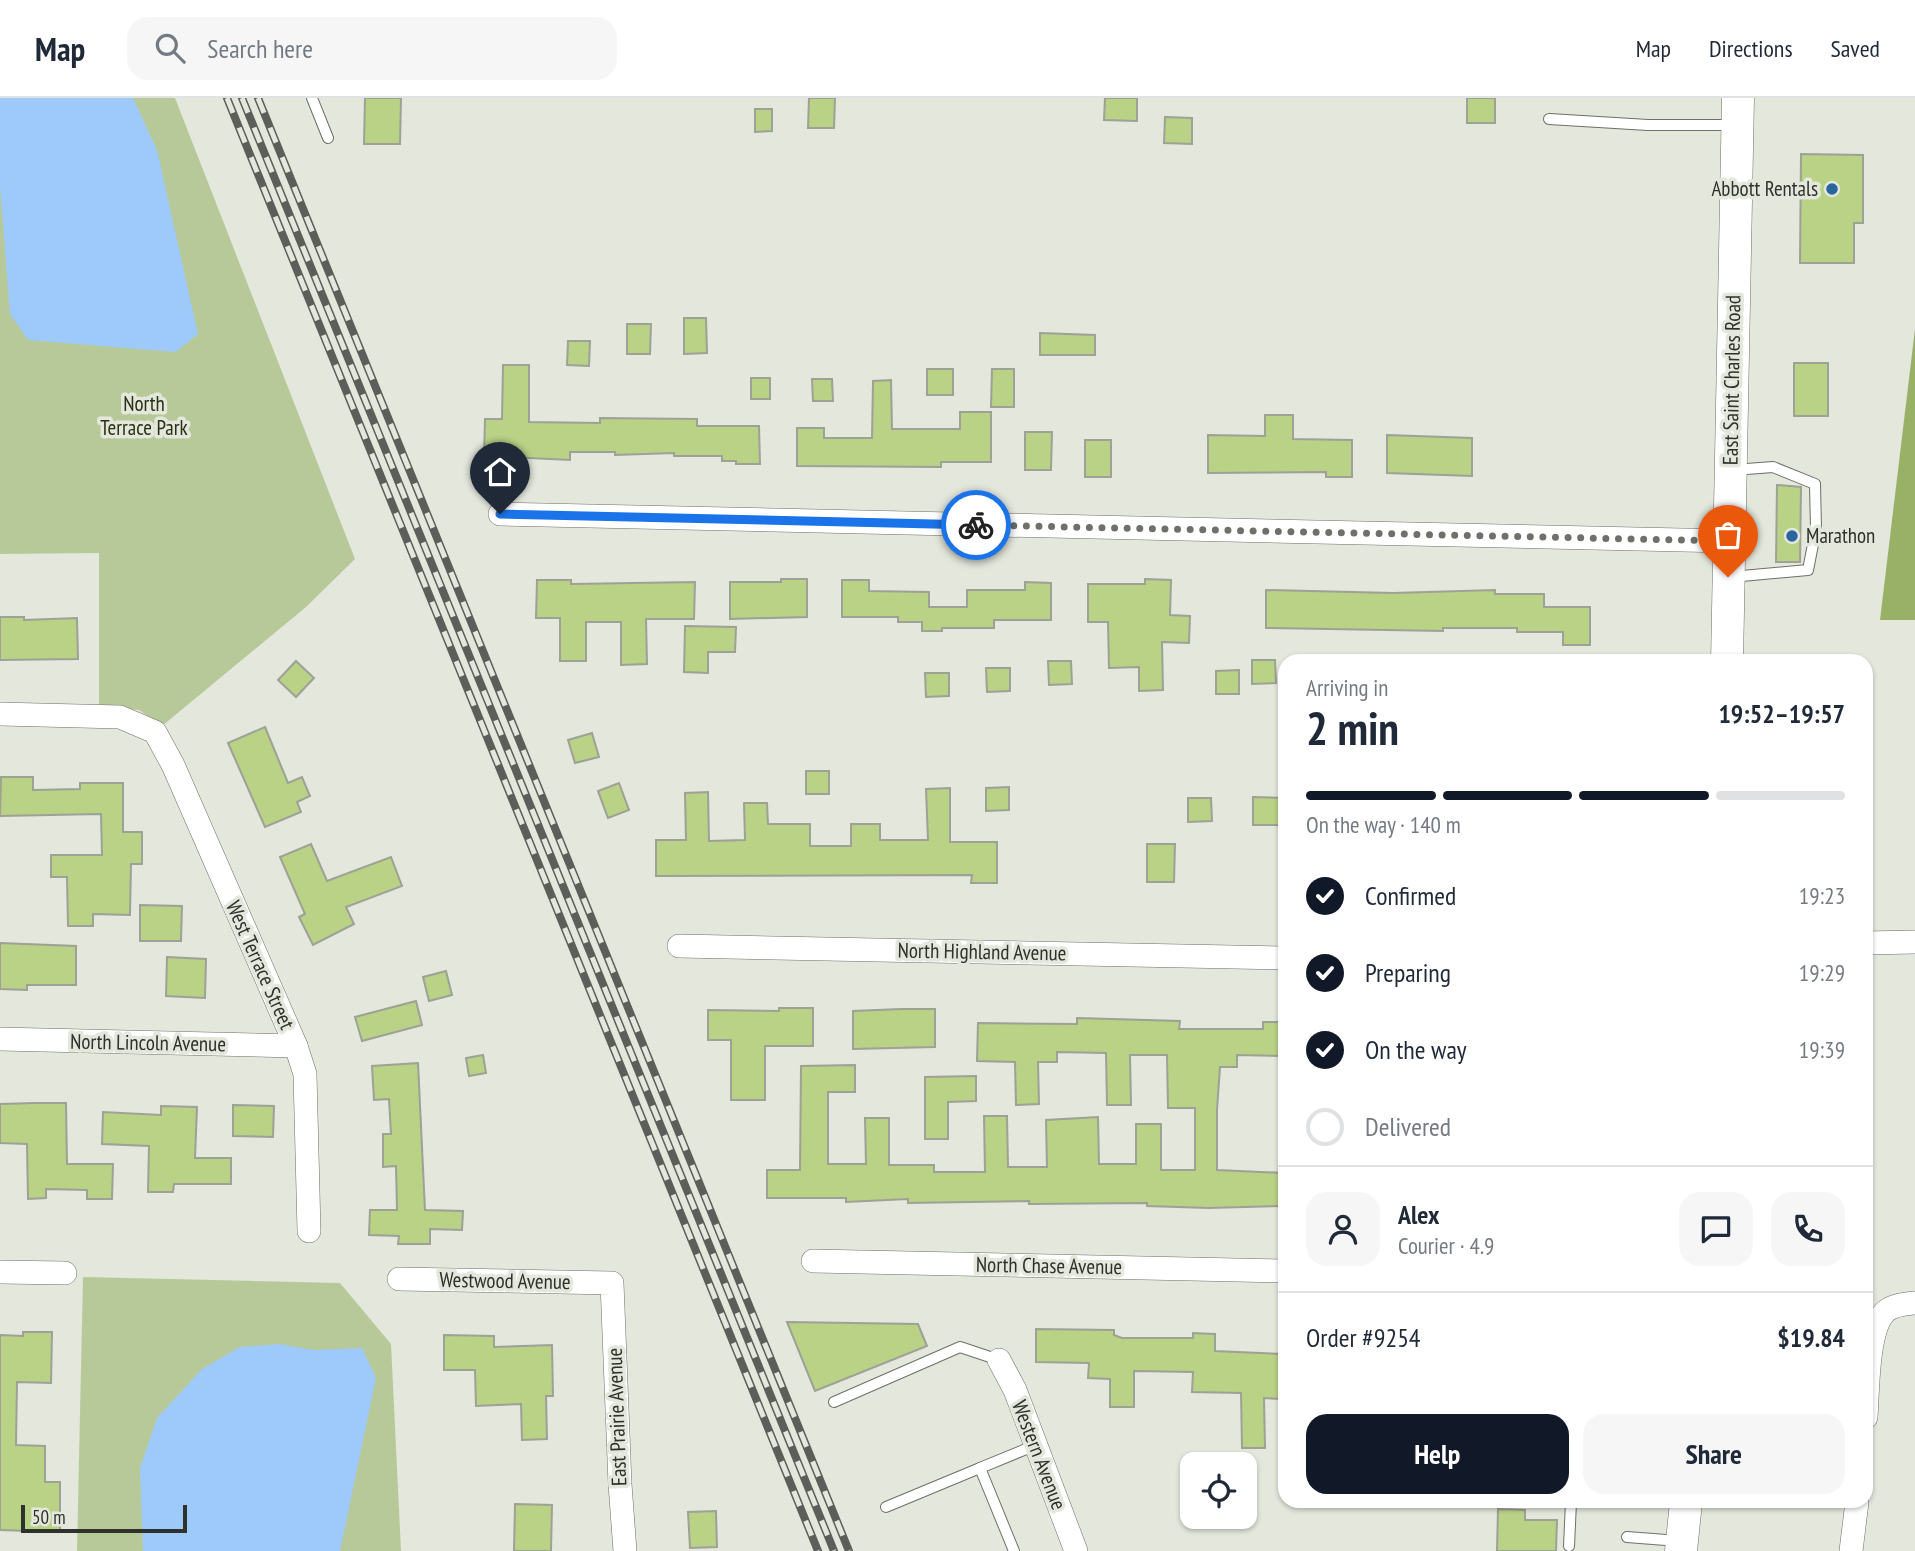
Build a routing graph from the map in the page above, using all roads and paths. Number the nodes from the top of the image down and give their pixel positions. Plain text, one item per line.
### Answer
1 (312, 98) edge
2 (1738, 112) edge
3 (1549, 119) dead end
4 (328, 138) dead end
5 (1730, 471) junction
6 (500, 514) dead end
7 (1728, 541) junction
8 (1728, 577) junction
9 (1727, 654) edge
10 (0, 714) edge
11 (1915, 942) edge
12 (1873, 943) edge
13 (679, 946) dead end
14 (1278, 958) edge
15 (0, 1039) edge
16 (296, 1046) junction
17 (309, 1231) dead end
18 (813, 1261) dead end
19 (1278, 1270) edge
20 (0, 1272) edge
21 (65, 1273) dead end
22 (398, 1279) dead end
23 (612, 1283) joint
24 (1915, 1303) edge
25 (1873, 1342) edge
26 (999, 1360) joint
27 (834, 1402) dead end
28 (1036, 1445) junction
29 (980, 1468) junction
30 (886, 1507) dead end
31 (1571, 1508) edge
32 (1685, 1508) edge
33 (1856, 1508) edge
34 (1627, 1537) dead end
35 (1569, 1546) dead end
36 (1681, 1546) edge
37 (1011, 1550) edge
38 (625, 1551) edge
39 (1076, 1551) edge
40 (1852, 1551) edge

1 - 4 lane
2 - 3 lane
2 - 5 main road, East Saint Charles Road
5 - 7 main road, East Saint Charles Road
5 - 8 lane
6 - 7 street
7 - 8 main road, East Saint Charles Road
8 - 9 main road, East Saint Charles Road
10 - 16 street, West Terrace Street
11 - 12 street
13 - 14 street, North Highland Avenue
15 - 16 street, North Lincoln Avenue
16 - 17 street, West Terrace Street
18 - 19 street, North Chase Avenue
20 - 21 street
22 - 23 street, Westwood Avenue
23 - 38 street, East Prairie Avenue
24 - 25 street
26 - 27 lane
26 - 28 street, Western Avenue
28 - 29 lane
28 - 39 street, Western Avenue
29 - 30 lane
29 - 37 lane
31 - 35 lane
32 - 36 main road
33 - 40 street
34 - 36 lane

